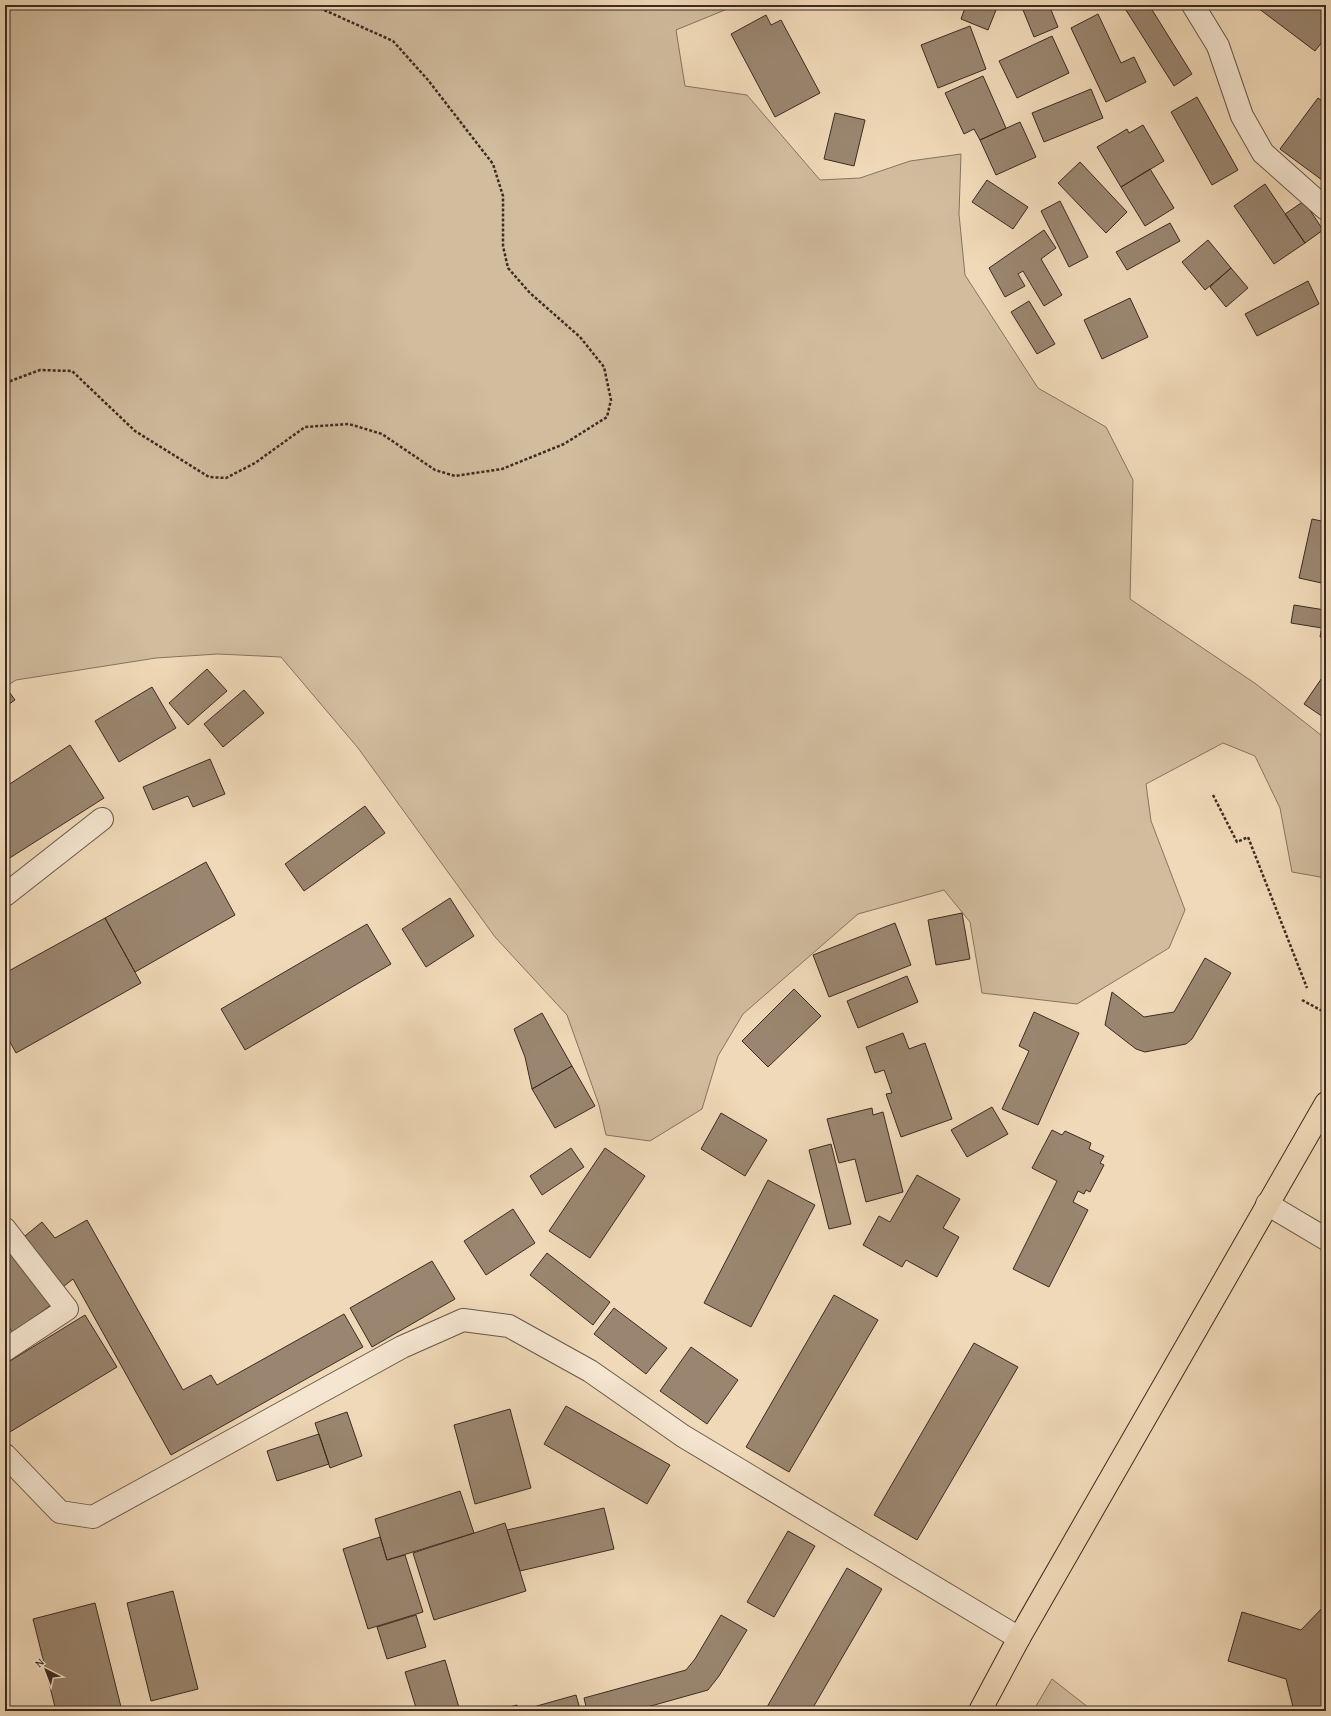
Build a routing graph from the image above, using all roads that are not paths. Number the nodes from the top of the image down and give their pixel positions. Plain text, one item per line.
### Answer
1 (1193, 5) edge
2 (1326, 209) edge
3 (102, 819) dead end
4 (5, 895) edge
5 (1326, 1103) edge
6 (1268, 1204) junction
7 (5, 1229) edge
8 (1326, 1239) edge
9 (5, 1350) edge
10 (5, 1455) edge
11 (1019, 1638) junction
12 (980, 1711) edge

1 - 2 street
3 - 4 street
5 - 6 main road
6 - 8 street
6 - 11 main road
7 - 9 street
10 - 11 street
11 - 12 main road

